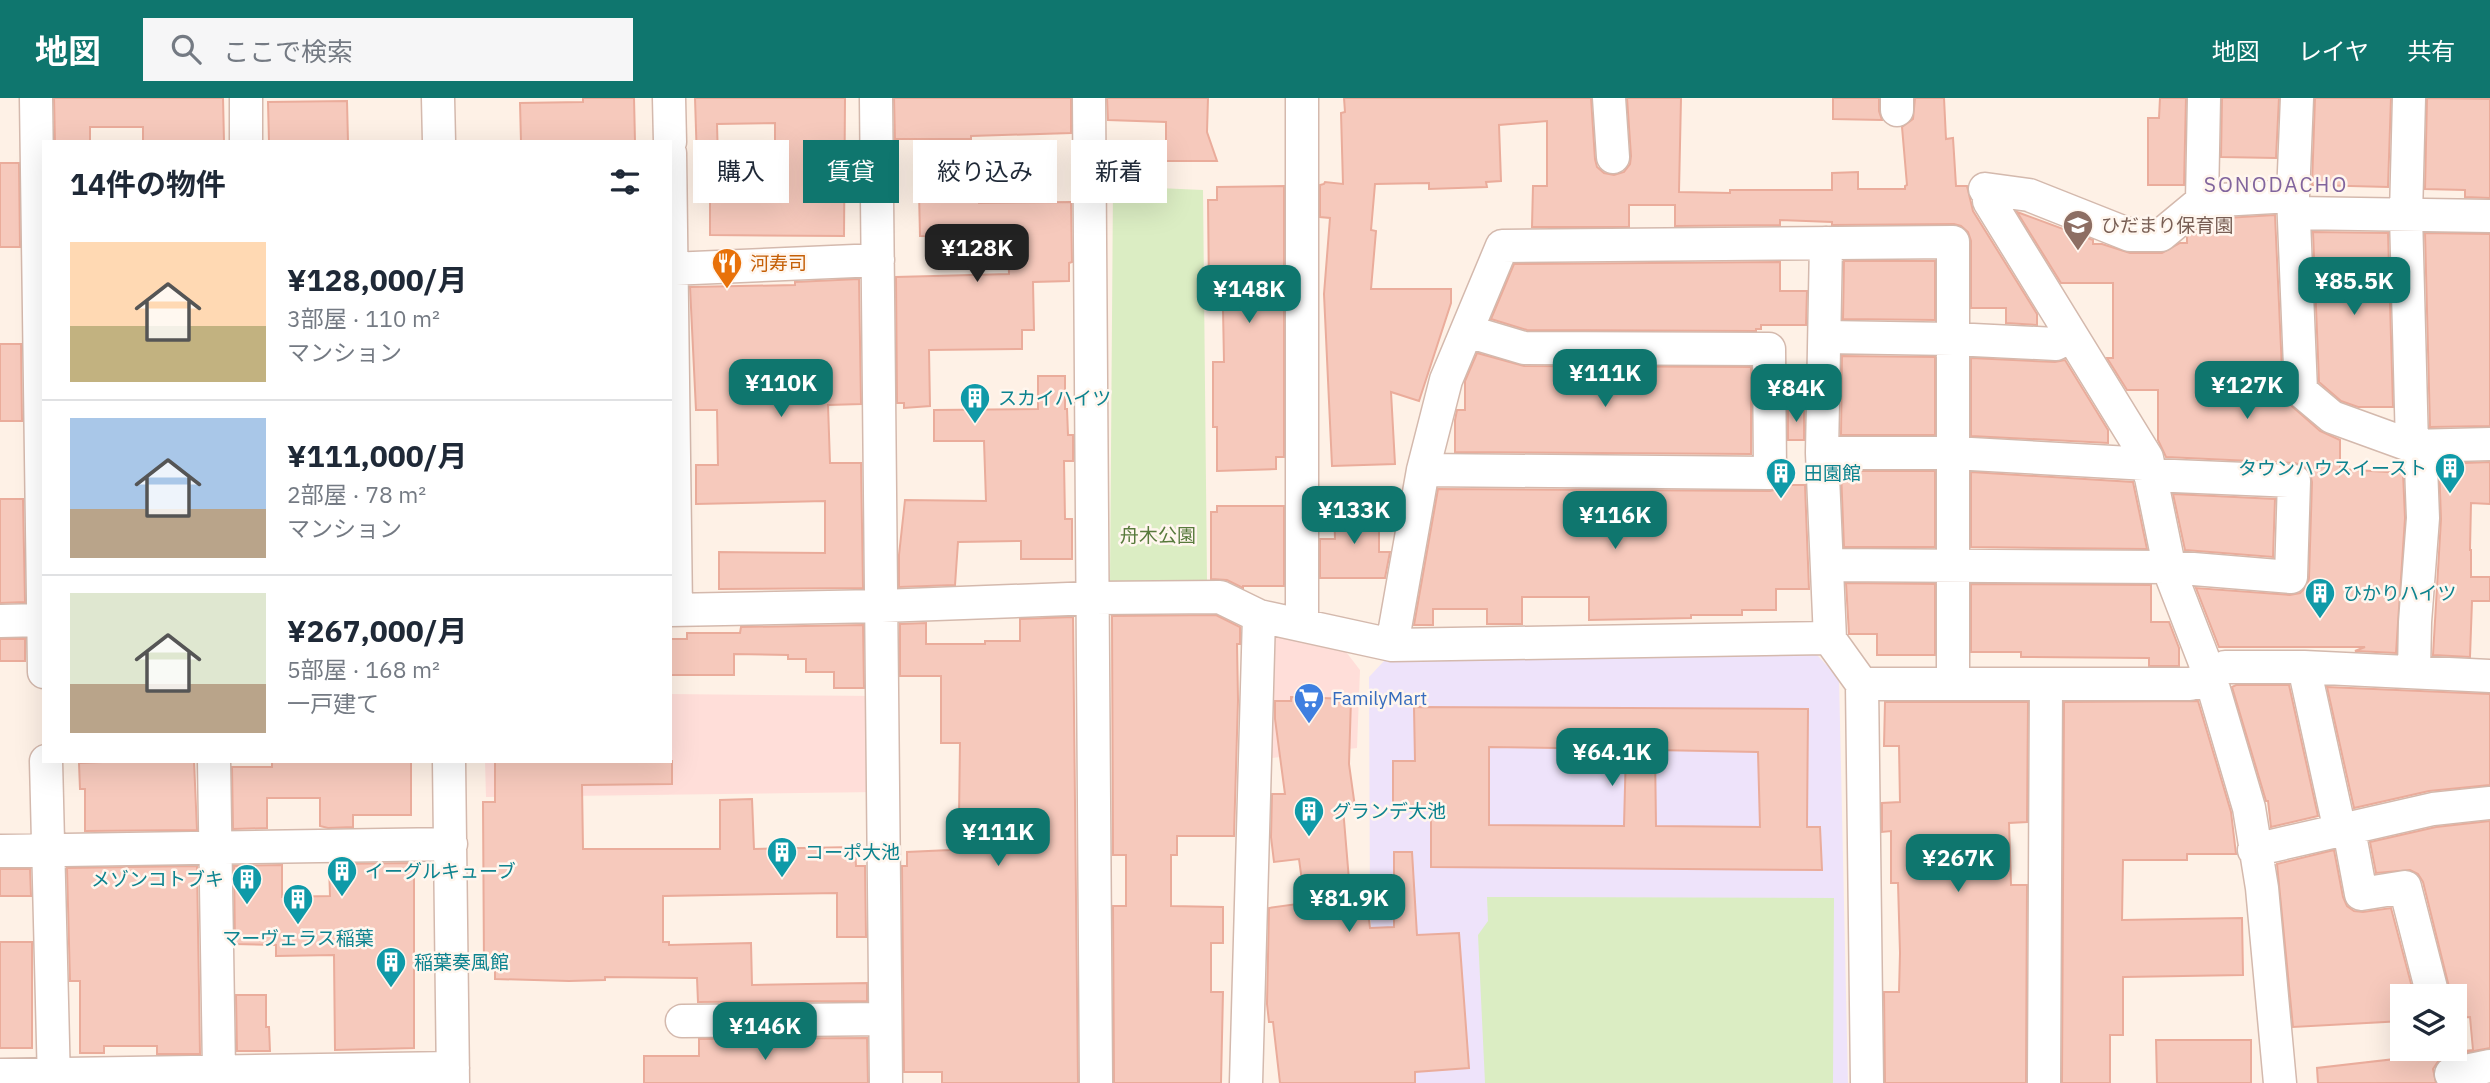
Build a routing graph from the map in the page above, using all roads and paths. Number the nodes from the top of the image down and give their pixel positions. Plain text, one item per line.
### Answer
1 (36, 98) edge
2 (246, 98) edge
3 (438, 98) edge
4 (669, 98) edge
5 (876, 98) edge
6 (1089, 98) edge
7 (1302, 98) edge
8 (1609, 98) edge
9 (2204, 98) edge
10 (2297, 98) edge
11 (2409, 98) edge
12 (246, 140) edge
13 (439, 140) edge
14 (670, 140) edge
15 (1613, 157) dead end
16 (2202, 201) junction
17 (2293, 205) junction
18 (2406, 215) junction
19 (2490, 216) edge
20 (1826, 243) junction
21 (878, 260) junction
22 (672, 269) edge
23 (1467, 331) junction
24 (1825, 337) junction
25 (1953, 339) junction
26 (2056, 344) dead end
27 (672, 440) edge
28 (2490, 444) edge
29 (2412, 446) junction
30 (1822, 453) junction
31 (1953, 453) junction
32 (1423, 470) junction
33 (2149, 470) junction
34 (42, 536) edge
35 (1827, 565) junction
36 (1953, 566) junction
37 (2169, 567) junction
38 (1094, 598) junction
39 (881, 606) junction
40 (42, 609) edge
41 (673, 610) edge
42 (1259, 615) junction
43 (0, 621) edge
44 (1302, 623) junction
45 (1830, 639) junction
46 (1392, 645) junction
47 (2304, 667) junction
48 (2414, 671) junction
49 (2210, 676) junction
50 (2490, 676) edge
51 (1862, 684) junction
52 (1953, 684) junction
53 (2046, 684) junction
54 (46, 763) edge
55 (214, 763) edge
56 (449, 763) edge
57 (2490, 803) edge
58 (2345, 831) junction
59 (451, 844) junction
60 (216, 846) junction
61 (2254, 850) junction
62 (0, 851) edge
63 (47, 851) junction
64 (2431, 984) edge
65 (885, 1019) junction
66 (682, 1021) dead end
67 (2490, 1066) edge
68 (2450, 1068) edge
69 (219, 1071) junction
70 (0, 1075) edge
71 (453, 1076) edge
72 (54, 1079) edge
73 (886, 1083) edge
74 (1097, 1083) edge
75 (1247, 1083) edge
76 (1867, 1083) edge
77 (2044, 1083) edge
78 (2280, 1083) edge

1 - 34 street
2 - 12 street
3 - 13 street
4 - 14 street
5 - 21 street
6 - 38 street
7 - 44 street
8 - 15 street
9 - 16 street
10 - 17 street
11 - 18 street
16 - 17 street
16 - 33 street
17 - 18 street
17 - 29 street
18 - 19 street
18 - 29 street
20 - 23 street
20 - 24 street
20 - 25 street
21 - 22 street
21 - 39 street
23 - 32 street
23 - 32 street
24 - 25 street
24 - 30 street
25 - 26 street
25 - 31 street
27 - 41 street
28 - 29 street
29 - 48 street
30 - 31 street
30 - 35 street
31 - 33 street
31 - 36 street
32 - 46 street
33 - 37 street
33 - 37 street
35 - 36 street
35 - 45 street
36 - 37 street
36 - 52 street
37 - 49 street
38 - 39 street
38 - 42 street
38 - 74 street
39 - 41 street
39 - 65 street
40 - 43 street
42 - 44 street
42 - 75 street
44 - 46 street
45 - 46 street
45 - 51 street
47 - 48 street
47 - 49 street
47 - 58 street
48 - 50 street
49 - 53 street
49 - 61 street
51 - 52 street
51 - 76 street
52 - 53 street
53 - 77 street
54 - 63 street
55 - 60 street
56 - 59 street
57 - 58 street
58 - 61 street
58 - 64 street
59 - 60 street
59 - 71 street
60 - 63 street
60 - 69 street
61 - 78 street
62 - 63 street
63 - 72 street
65 - 66 street
65 - 73 street
67 - 68 street
69 - 71 street
69 - 72 street
70 - 72 street

